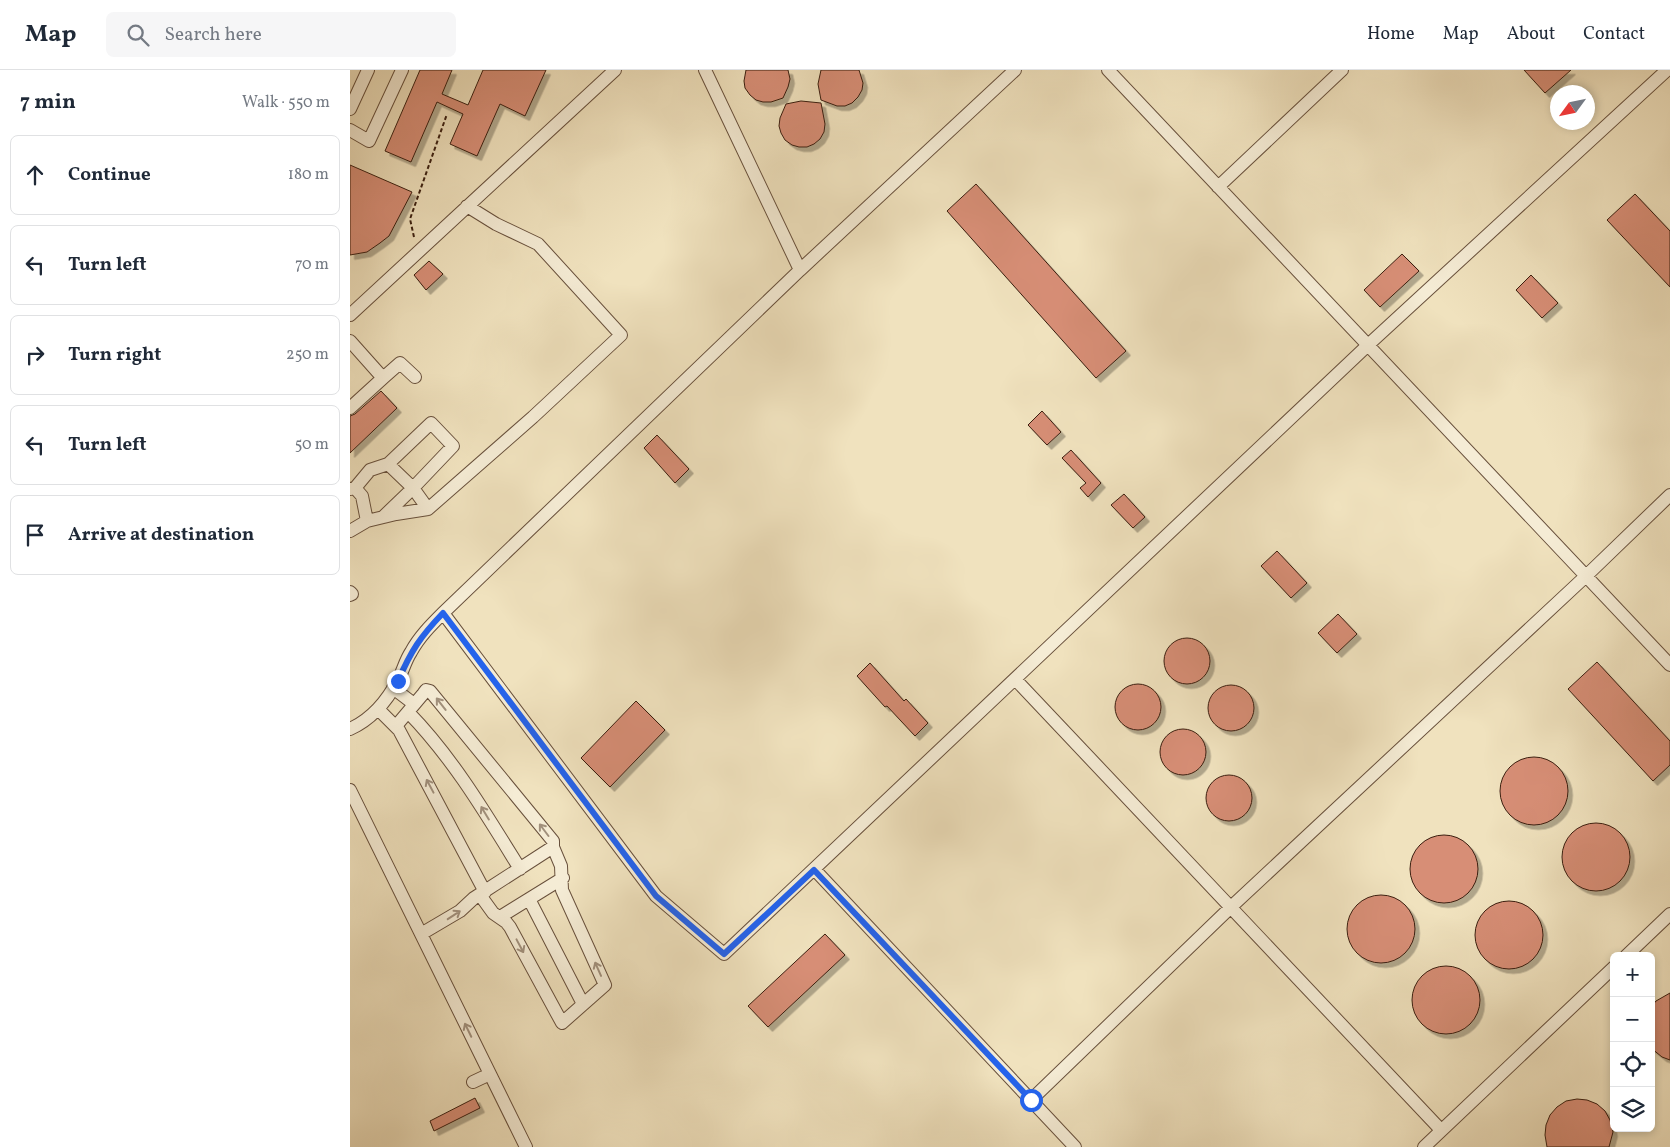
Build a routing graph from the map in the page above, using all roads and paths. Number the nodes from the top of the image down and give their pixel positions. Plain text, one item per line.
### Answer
1 (368, 70) edge
2 (402, 70) edge
3 (615, 70) edge
4 (705, 70) edge
5 (1016, 70) edge
6 (1108, 70) edge
7 (1667, 70) edge
8 (1336, 72) edge
9 (350, 109) edge
10 (447, 114) dead end
11 (350, 130) edge
12 (1218, 187) junction
13 (467, 206) junction
14 (418, 252) junction
15 (800, 270) junction
16 (350, 315) edge
17 (350, 341) edge
18 (1368, 345) junction
19 (415, 377) dead end
20 (383, 378) junction
21 (350, 408) edge
22 (388, 464) junction
23 (413, 488) junction
24 (352, 489) edge
25 (1670, 495) edge
26 (428, 509) junction
27 (382, 517) junction
28 (367, 521) junction
29 (350, 531) edge
30 (1586, 576) junction
31 (443, 613) junction
32 (1670, 665) edge
33 (1015, 679) junction
34 (393, 688) junction
35 (411, 708) junction
36 (377, 711) junction
37 (396, 726) junction
38 (354, 727) edge
39 (350, 790) edge
40 (553, 847) junction
41 (520, 869) junction
42 (814, 870) junction
43 (563, 878) junction
44 (480, 895) junction
45 (529, 899) junction
46 (1231, 907) junction
47 (1670, 914) edge
48 (500, 917) junction
49 (426, 931) junction
50 (1630, 952) edge
51 (1610, 971) edge
52 (583, 1004) junction
53 (490, 1074) junction
54 (473, 1082) dead end
55 (1031, 1100) junction
56 (1441, 1130) junction
57 (526, 1147) edge
58 (1075, 1147) edge
59 (1424, 1147) edge

1 - 9 lane
2 - 11 lane
3 - 13 lane
4 - 15 lane
5 - 15 lane
6 - 12 lane
7 - 18 lane
8 - 12 lane
10 - 14 path
12 - 18 lane
13 - 14 lane
13 - 26 lane
14 - 16 lane
15 - 31 lane
17 - 20 lane
18 - 30 lane
18 - 33 lane
19 - 20 lane
20 - 21 lane
22 - 23 lane
22 - 23 lane
22 - 24 lane
23 - 26 lane
23 - 27 lane
24 - 28 lane
25 - 30 lane
26 - 27 lane
27 - 28 lane
28 - 29 lane
30 - 32 lane
30 - 46 lane
31 - 34 lane
31 - 42 lane
33 - 42 lane
33 - 46 lane
34 - 35 lane
34 - 36 lane
35 - 37 lane
40 -> 35 lane
41 -> 35 lane
36 - 37 lane
36 - 38 lane
44 -> 37 lane
39 - 49 lane
40 - 41 lane
40 - 43 lane
41 - 44 lane
42 - 55 lane
43 - 45 lane
52 -> 43 lane
44 - 48 lane
49 -> 44 lane
45 - 48 lane
45 - 52 lane
46 - 55 lane
46 - 56 lane
47 - 50 lane
48 -> 52 lane
53 -> 49 lane
51 - 56 lane
53 - 54 lane
53 - 57 lane
55 - 58 lane
56 - 59 lane

